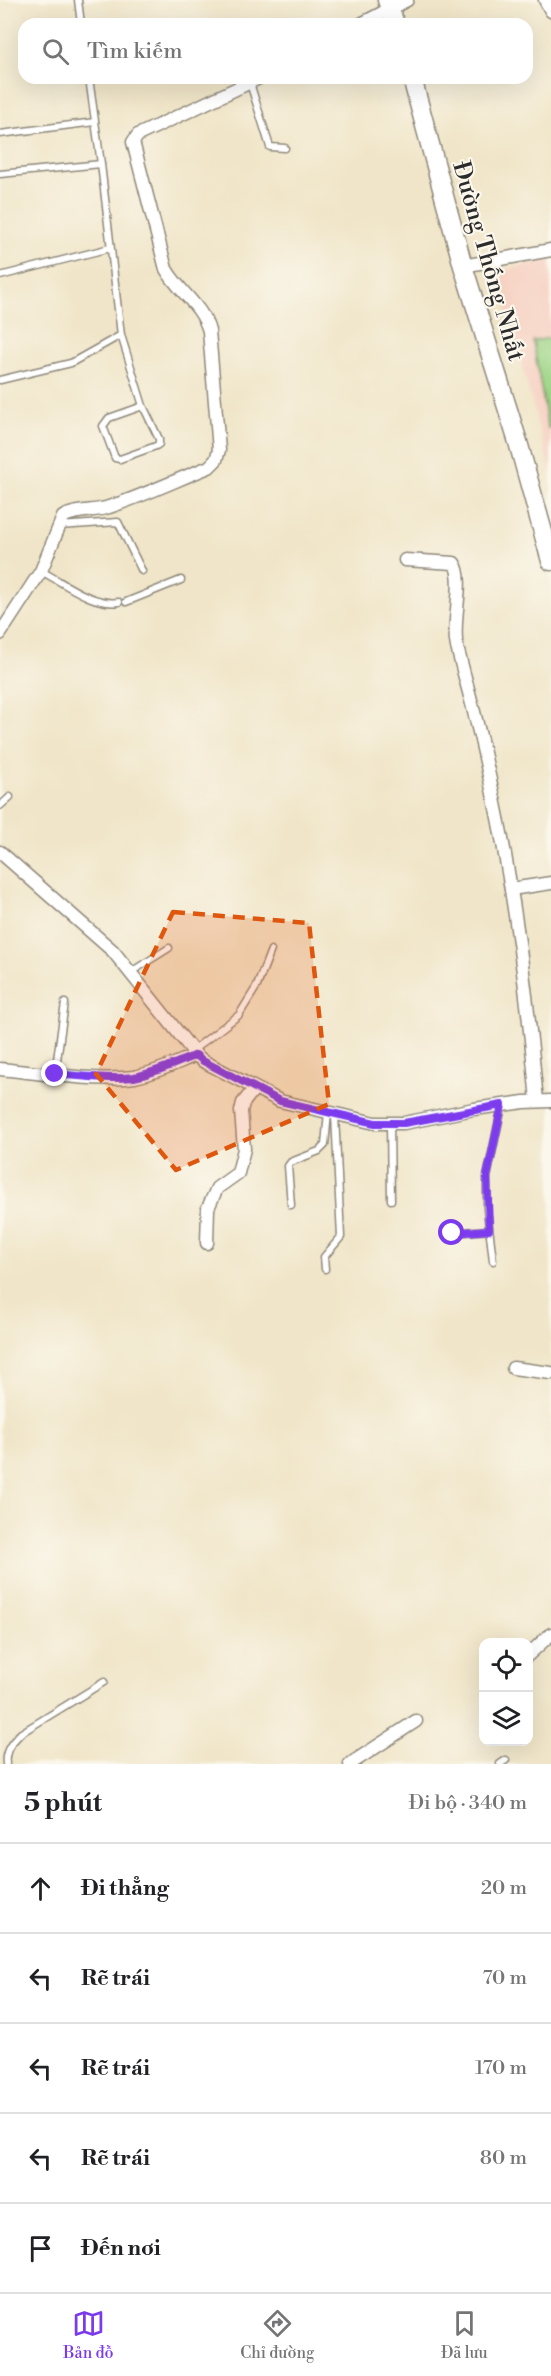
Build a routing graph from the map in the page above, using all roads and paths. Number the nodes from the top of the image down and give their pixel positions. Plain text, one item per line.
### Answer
1 (78, 0) edge
2 (407, 0) edge
3 (545, 0) edge
4 (391, 11) edge
5 (551, 11) edge
6 (80, 18) edge
7 (375, 18) edge
8 (90, 84) edge
9 (246, 84) edge
10 (256, 84) edge
11 (414, 84) edge
12 (95, 122) junction
13 (0, 134) edge
14 (285, 148) dead end
15 (101, 164) junction
16 (0, 174) edge
17 (110, 248) junction
18 (551, 250) edge
19 (464, 266) junction
20 (0, 276) edge
21 (121, 335) junction
22 (0, 380) edge
23 (143, 405) junction
24 (58, 526) junction
25 (405, 560) dead end
26 (551, 561) edge
27 (41, 571) junction
28 (142, 571) dead end
29 (181, 580) dead end
30 (0, 634) edge
31 (10, 797) dead end
32 (0, 806) edge
33 (0, 852) edge
34 (551, 883) edge
35 (511, 889) junction
36 (169, 948) dead end
37 (271, 950) dead end
38 (131, 972) junction
39 (65, 1003) dead end
40 (194, 1053) junction
41 (0, 1069) edge
42 (55, 1074) junction
43 (254, 1089) junction
44 (537, 1101) junction
45 (551, 1101) edge
46 (502, 1105) junction
47 (331, 1113) junction
48 (390, 1124) junction
49 (391, 1200) dead end
50 (291, 1204) dead end
51 (489, 1230) junction
52 (452, 1233) dead end
53 (207, 1243) dead end
54 (493, 1260) dead end
55 (325, 1269) dead end
56 (513, 1368) dead end
57 (551, 1373) edge
58 (551, 1634) edge
59 (533, 1650) edge
60 (104, 1682) dead end
61 (416, 1721) dead end
62 (6, 1764) edge
63 (350, 1764) edge

1 - 6 lane
2 - 4 street
3 - 5 street
4 - 7 street
8 - 12 lane
9 - 24 street
10 - 14 lane
11 - 19 street, Đường Thống Nhất
12 - 13 lane
12 - 15 lane
15 - 16 lane
15 - 17 lane
17 - 20 lane
17 - 21 lane
18 - 19 street
19 - 26 street, Đường Thống Nhất
21 - 22 lane
21 - 23 lane
23 - 23 lane
24 - 27 street
24 - 28 lane
25 - 35 street
27 - 29 lane
27 - 30 street
31 - 32 lane
33 - 38 street
34 - 35 street
35 - 44 street
36 - 38 lane
37 - 40 lane
38 - 40 street
39 - 42 lane
40 - 42 street
40 - 43 street
41 - 42 street
43 - 47 street
43 - 53 street
44 - 45 street
44 - 46 street
46 - 48 street
46 - 51 lane
47 - 48 street
47 - 50 lane
47 - 55 lane
48 - 49 lane
51 - 52 lane
51 - 54 lane
56 - 57 street
58 - 59 street
60 - 62 lane
61 - 63 street

